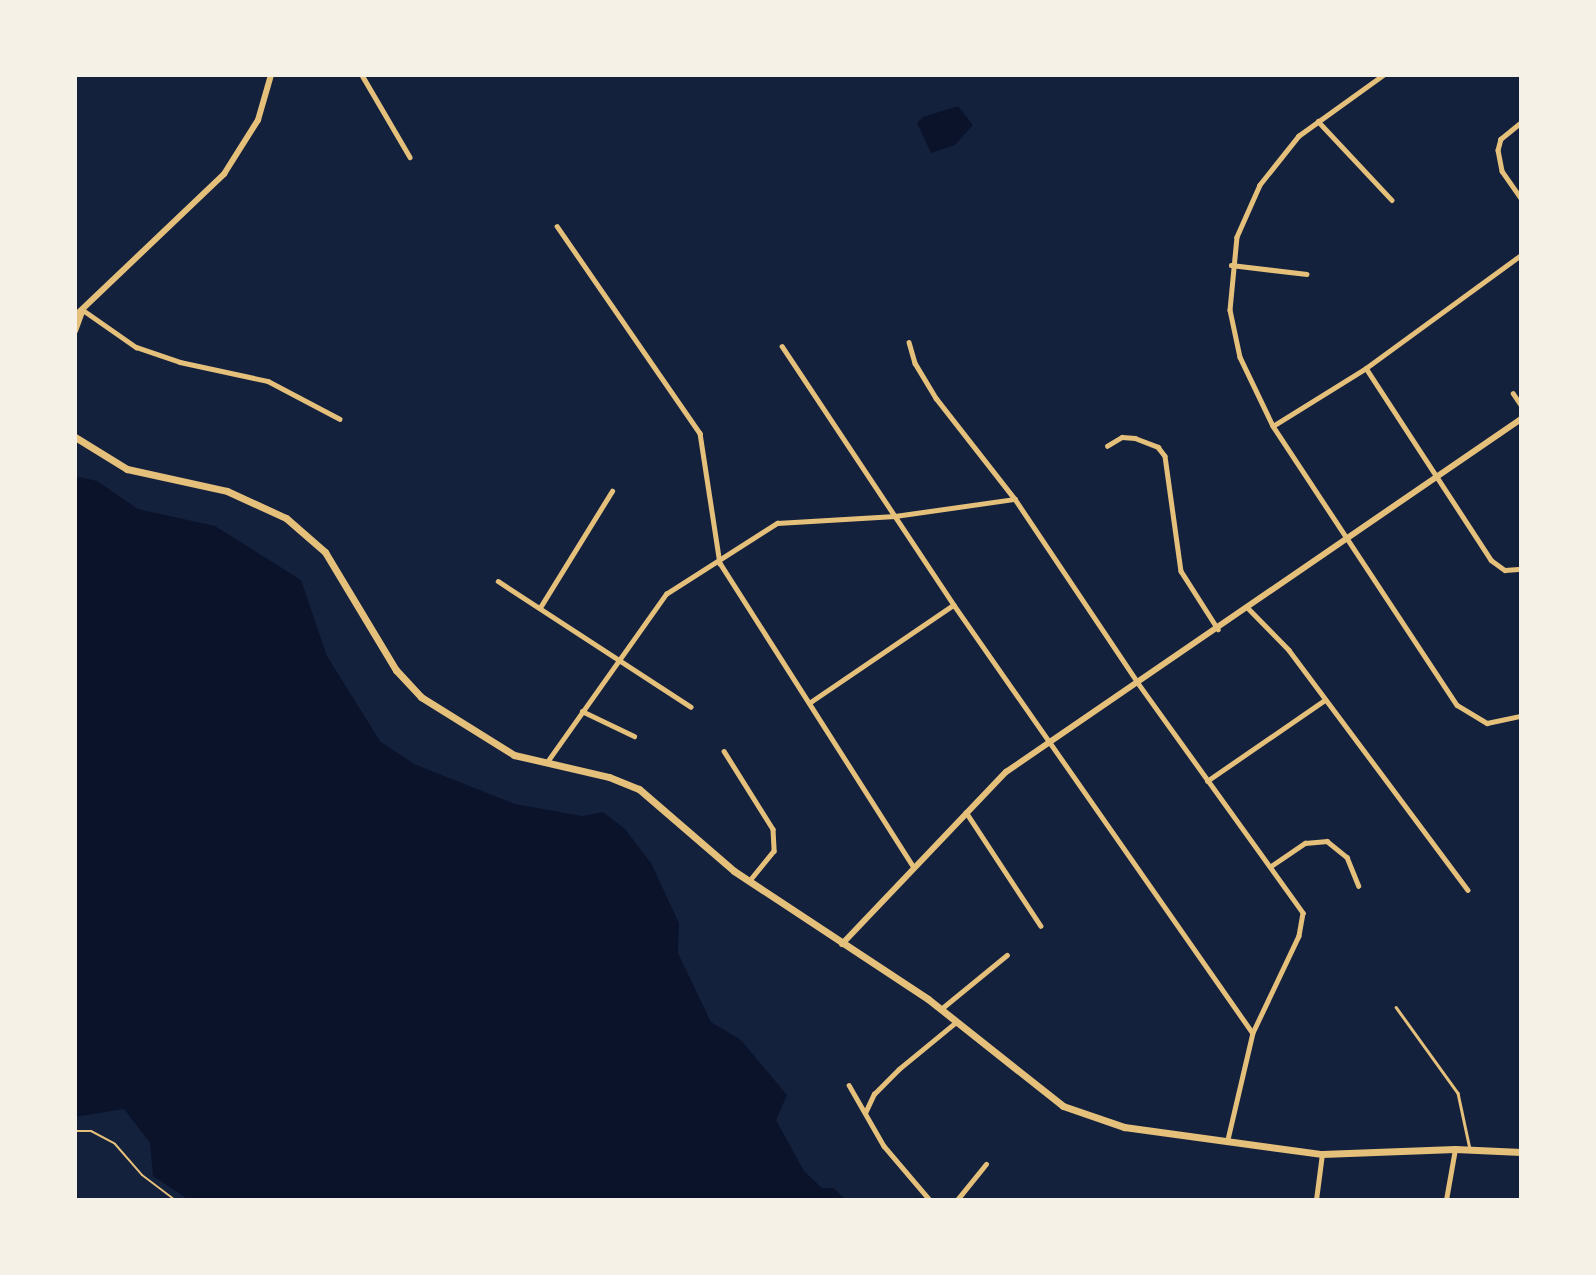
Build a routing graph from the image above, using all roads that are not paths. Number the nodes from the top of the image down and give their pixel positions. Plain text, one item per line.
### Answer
1 (271, 75) edge
2 (362, 75) edge
3 (1384, 75) edge
4 (1318, 121) junction
5 (1521, 123) edge
6 (410, 157) dead end
7 (1521, 198) edge
8 (1392, 201) dead end
9 (557, 226) dead end
10 (1521, 255) edge
11 (1231, 265) junction
12 (1306, 274) dead end
13 (83, 310) junction
14 (75, 316) edge
15 (75, 331) edge
16 (909, 342) dead end
17 (782, 346) dead end
18 (1366, 368) junction
19 (1513, 393) dead end
20 (1521, 405) edge
21 (340, 419) dead end
22 (1521, 419) edge
23 (1273, 426) junction
24 (75, 437) edge
25 (1107, 446) dead end
26 (1435, 478) junction
27 (612, 491) dead end
28 (1015, 499) junction
29 (895, 516) junction
30 (1348, 535) junction
31 (720, 563) junction
32 (1521, 569) edge
33 (498, 581) dead end
34 (954, 605) junction
35 (541, 606) junction
36 (1249, 609) junction
37 (1218, 630) junction
38 (621, 657) junction
39 (1138, 683) junction
40 (1325, 700) junction
41 (809, 703) junction
42 (691, 707) dead end
43 (582, 711) junction
44 (1521, 716) edge
45 (634, 736) dead end
46 (1049, 740) junction
47 (724, 751) dead end
48 (547, 763) junction
49 (1208, 781) junction
50 (966, 811) junction
51 (913, 866) junction
52 (1271, 866) junction
53 (749, 881) junction
54 (1359, 886) dead end
55 (1468, 890) dead end
56 (1041, 926) dead end
57 (842, 944) junction
58 (1007, 955) dead end
59 (1396, 1007) dead end
60 (941, 1009) junction
61 (957, 1021) junction
62 (1252, 1032) junction
63 (849, 1085) dead end
64 (865, 1114) junction
65 (1228, 1140) junction
66 (1455, 1149) junction
67 (1470, 1149) junction
68 (1521, 1152) edge
69 (1322, 1154) junction
70 (986, 1164) dead end
71 (930, 1200) edge
72 (957, 1200) edge
73 (1316, 1200) edge
74 (1446, 1200) edge

1 - 13 street
2 - 6 street
3 - 4 street
4 - 8 street
4 - 11 street
5 - 7 street
9 - 31 street
10 - 18 street
11 - 12 street
11 - 23 street
13 - 14 street
13 - 15 street
13 - 21 street
16 - 28 street
17 - 29 street
18 - 23 street
18 - 26 street
19 - 20 street
22 - 26 street
23 - 30 street
24 - 48 main road
25 - 37 street
26 - 30 street
26 - 32 street
27 - 35 street
28 - 29 street
28 - 39 street
29 - 31 street
29 - 34 street
30 - 36 street
30 - 44 street
31 - 38 street
31 - 41 street
33 - 35 street
34 - 41 street
34 - 46 street
35 - 38 street
36 - 37 street
36 - 40 street
37 - 39 street
38 - 42 street
38 - 43 street
39 - 46 street
39 - 49 street
40 - 49 street
40 - 55 street
41 - 51 street
43 - 45 street
43 - 48 street
46 - 50 street
46 - 62 street
47 - 53 street
48 - 53 main road
49 - 52 street
50 - 51 street
50 - 56 street
51 - 57 street
52 - 54 street
52 - 62 street
53 - 57 main road
57 - 60 main road
58 - 60 street
59 - 67 lane
60 - 61 main road
61 - 64 street
61 - 65 main road
62 - 65 street
63 - 64 street
64 - 71 street
65 - 69 main road
66 - 67 main road
66 - 69 main road
66 - 74 street
67 - 68 main road
69 - 73 street
70 - 72 street

